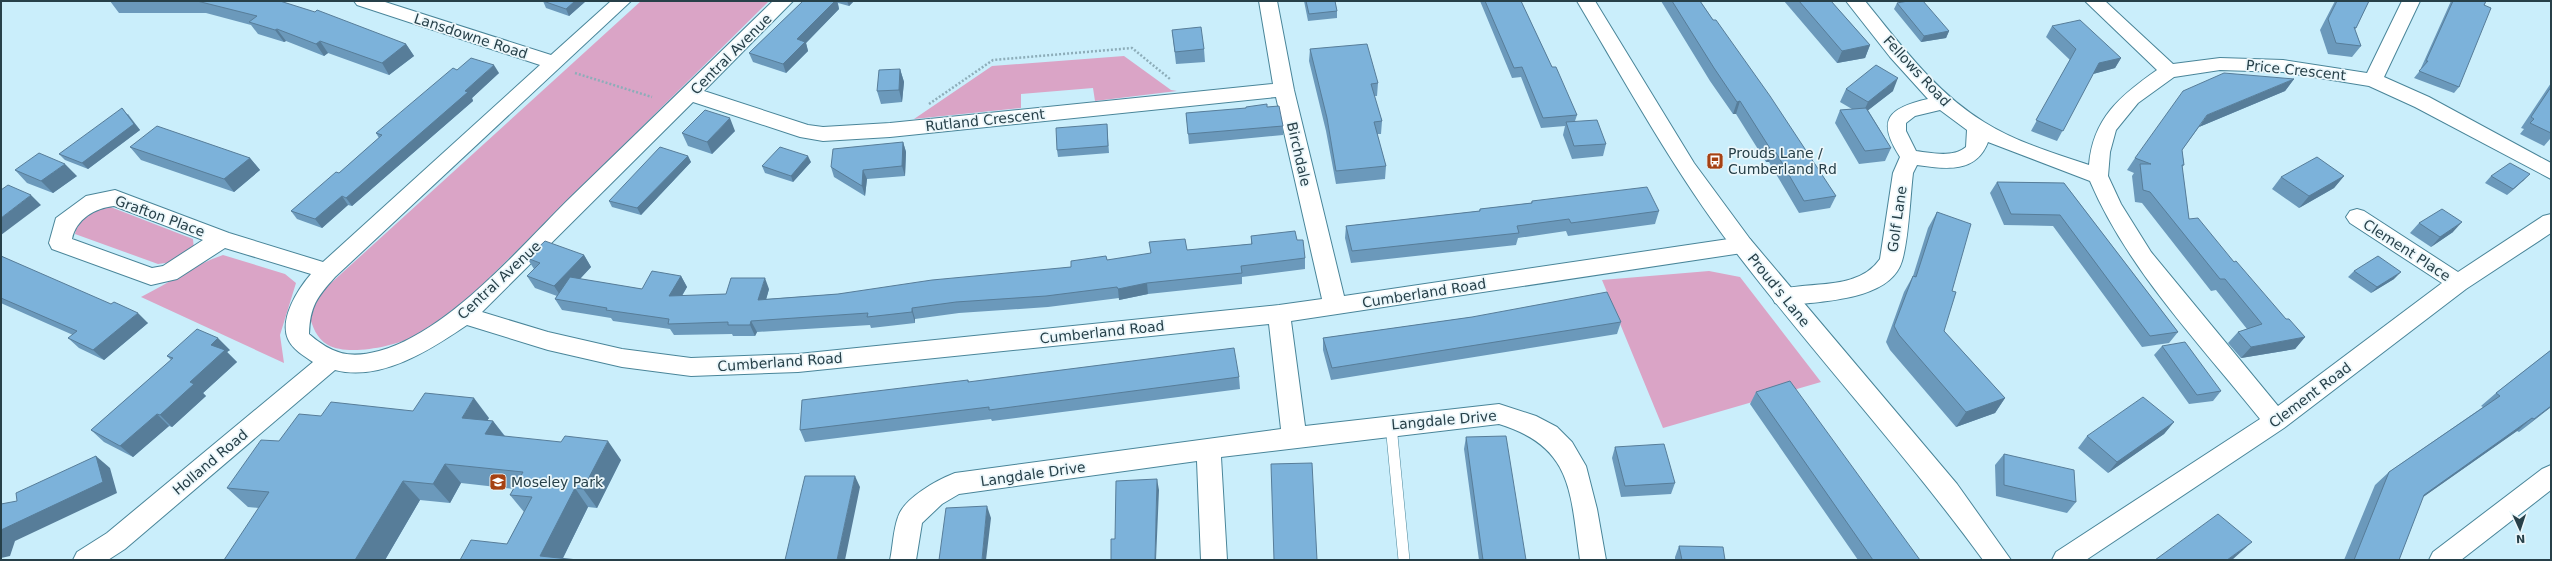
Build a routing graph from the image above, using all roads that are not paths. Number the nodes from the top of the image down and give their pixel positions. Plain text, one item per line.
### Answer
1 (363, 1) edge
2 (622, 1) edge
3 (784, 1) edge
4 (1268, 1) edge
5 (1586, 1) edge
6 (1855, 1) edge
7 (2094, 1) edge
8 (2411, 1) edge
9 (553, 64) junction
10 (2169, 71) junction
11 (2373, 80) junction
12 (1284, 90) junction
13 (685, 100) junction
14 (1944, 102) junction
15 (1977, 127) junction
16 (1910, 157) junction
17 (2551, 172) edge
18 (2098, 176) junction
19 (2357, 217) dead end
20 (2551, 222) edge
21 (222, 239) junction
22 (1742, 245) junction
23 (327, 271) junction
24 (2458, 284) junction
25 (1783, 297) junction
26 (1335, 306) junction
27 (1279, 314) junction
28 (464, 316) junction
29 (330, 360) junction
30 (2276, 421) junction
31 (1391, 425) junction
32 (1294, 437) junction
33 (1209, 451) junction
34 (2551, 476) edge
35 (86, 560) edge
36 (903, 560) edge
37 (1214, 560) edge
38 (1404, 560) edge
39 (1593, 560) edge
40 (1998, 560) edge
41 (2065, 560) edge
42 (2442, 560) edge

1 - 9 street, Lansdowne Road
2 - 9 street, Central Avenue
3 - 13 street, Central Avenue
4 - 12 street, Birchdale
5 - 22 street, Proud's Lane
6 - 14 street, Fellows Road
7 - 10 street
8 - 11 street
9 - 23 street, Central Avenue
10 - 11 street, Price Crescent
10 - 18 street
11 - 17 street, Price Crescent
12 - 13 street, Rutland Crescent
12 - 26 street, Birchdale
13 - 28 street, Central Avenue
14 - 15 street, Fellows Road
14 - 16 street
15 - 16 street
15 - 18 street, Fellows Road
16 - 25 street, Golf Lane
18 - 30 street
19 - 24 street, Clement Place
20 - 24 street, Clement Road
21 - 21 street, Grafton Place
21 - 23 street, Grafton Place
22 - 25 street, Proud's Lane
22 - 26 street, Cumberland Road
23 - 29 street, Central Avenue
24 - 30 street, Clement Road
25 - 40 street, Proud's Lane
26 - 27 street, Cumberland Road
27 - 28 street, Cumberland Road
27 - 32 street
28 - 29 street, Central Avenue
29 - 35 street, Holland Road
30 - 41 street, Clement Road
31 - 32 street, Langdale Drive
31 - 38 lane
31 - 39 street, Langdale Drive
32 - 33 street, Langdale Drive
33 - 36 street, Langdale Drive
33 - 37 street
34 - 42 street

